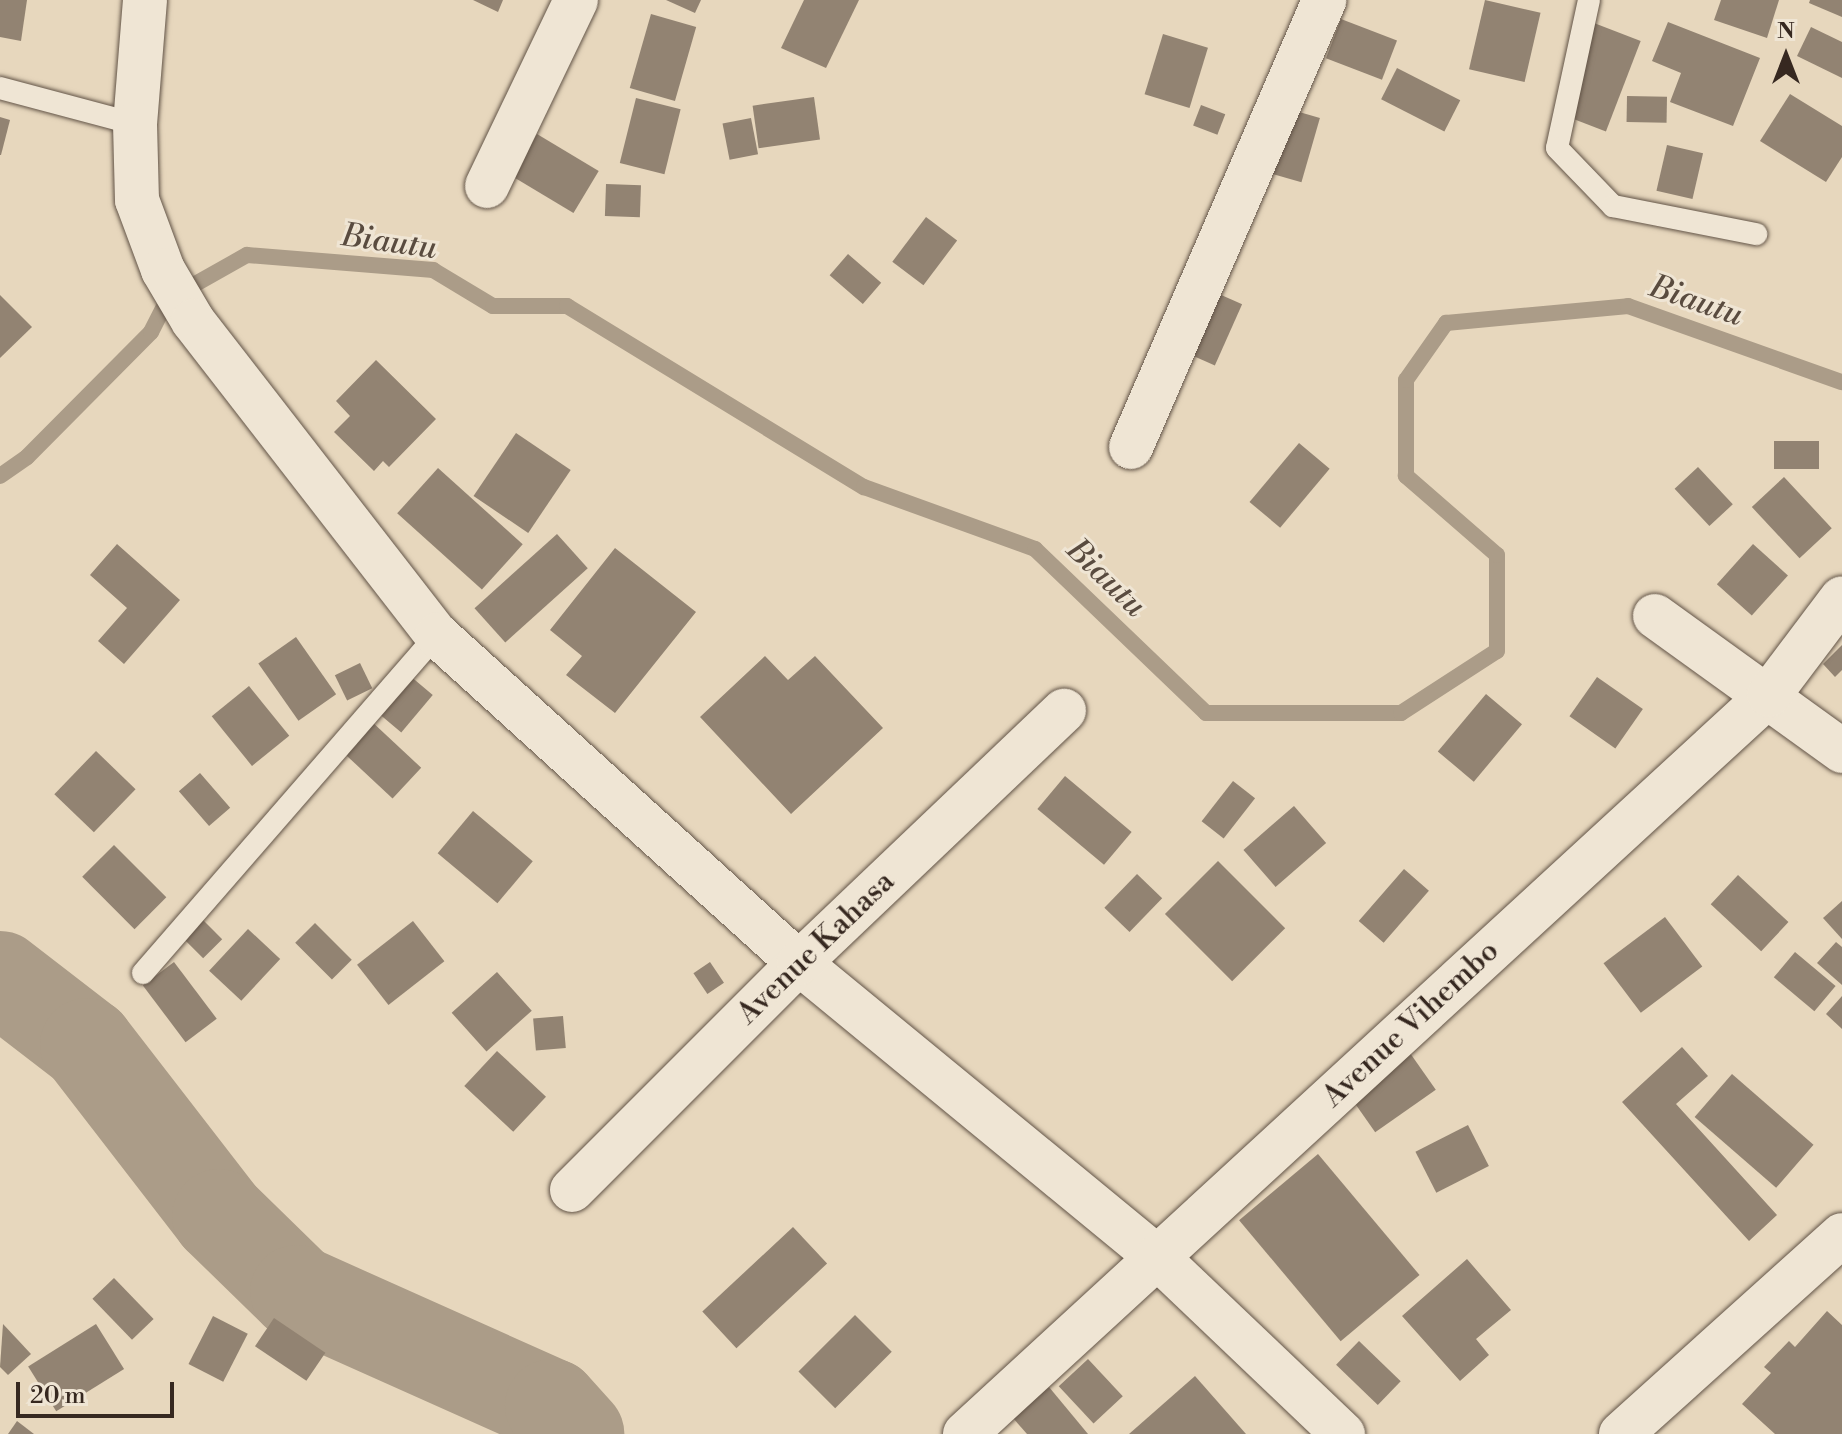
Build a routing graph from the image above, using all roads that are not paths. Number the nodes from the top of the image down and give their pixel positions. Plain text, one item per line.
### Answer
1 (145, 0) edge
2 (576, 0) edge
3 (1324, 0) edge
4 (1589, 0) edge
5 (0, 88) edge
6 (135, 124) junction
7 (487, 186) dead end
8 (1756, 234) dead end
9 (1131, 447) dead end
10 (1842, 598) edge
11 (1655, 616) dead end
12 (437, 635) junction
13 (1769, 695) junction
14 (1064, 711) dead end
15 (1842, 751) edge
16 (799, 963) junction
17 (143, 973) dead end
18 (572, 1190) dead end
19 (1842, 1235) edge
20 (1157, 1257) junction
21 (965, 1434) edge
22 (1343, 1434) edge
23 (1621, 1434) edge

1 - 6 street
2 - 7 street
3 - 9 street
4 - 8 lane
5 - 6 lane
6 - 12 street
10 - 13 street, Avenue Vihembo
11 - 13 street
12 - 16 street
12 - 17 lane
13 - 15 street
13 - 20 street, Avenue Vihembo
14 - 16 street, Avenue Kahasa
16 - 18 street, Avenue Kahasa
16 - 20 street
19 - 23 street
20 - 21 street, Avenue Vihembo
20 - 22 street

